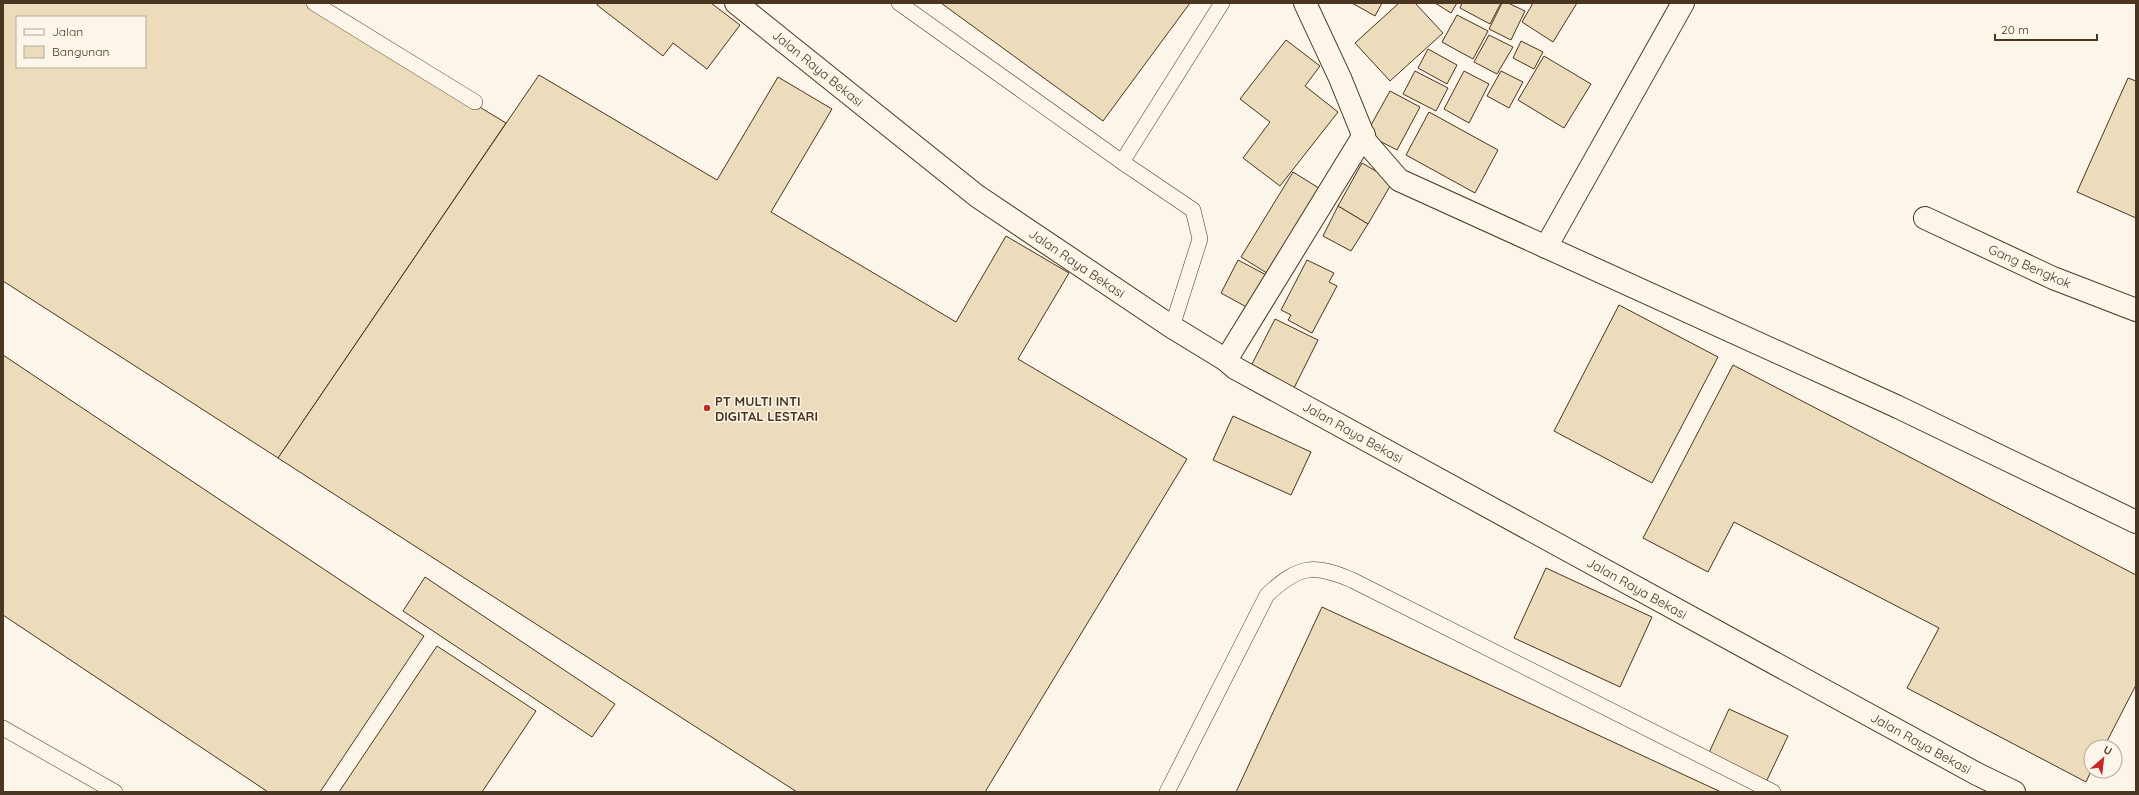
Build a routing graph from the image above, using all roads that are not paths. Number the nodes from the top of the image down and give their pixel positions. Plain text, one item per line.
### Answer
1 (314, 3) edge
2 (736, 3) edge
3 (899, 3) edge
4 (1222, 3) edge
5 (1305, 3) edge
6 (1683, 3) edge
7 (475, 102) dead end
8 (1364, 135) junction
9 (1122, 162) junction
10 (1925, 218) dead end
11 (1546, 247) junction
12 (2136, 310) edge
13 (1172, 327) junction
14 (1226, 360) junction
15 (2136, 522) edge
16 (3, 728) edge
17 (115, 792) edge
18 (1167, 792) edge
19 (1773, 792) edge
20 (2014, 792) edge

1 - 7 lane
2 - 13 street, Jalan Raya Bekasi
3 - 9 lane
4 - 9 lane
5 - 8 street
6 - 11 street
8 - 11 street
8 - 14 street
9 - 13 lane
10 - 12 street, Gang Bengkok
11 - 15 street
13 - 14 street, Jalan Raya Bekasi
14 - 20 street, Jalan Raya Bekasi
16 - 17 lane
18 - 19 lane

